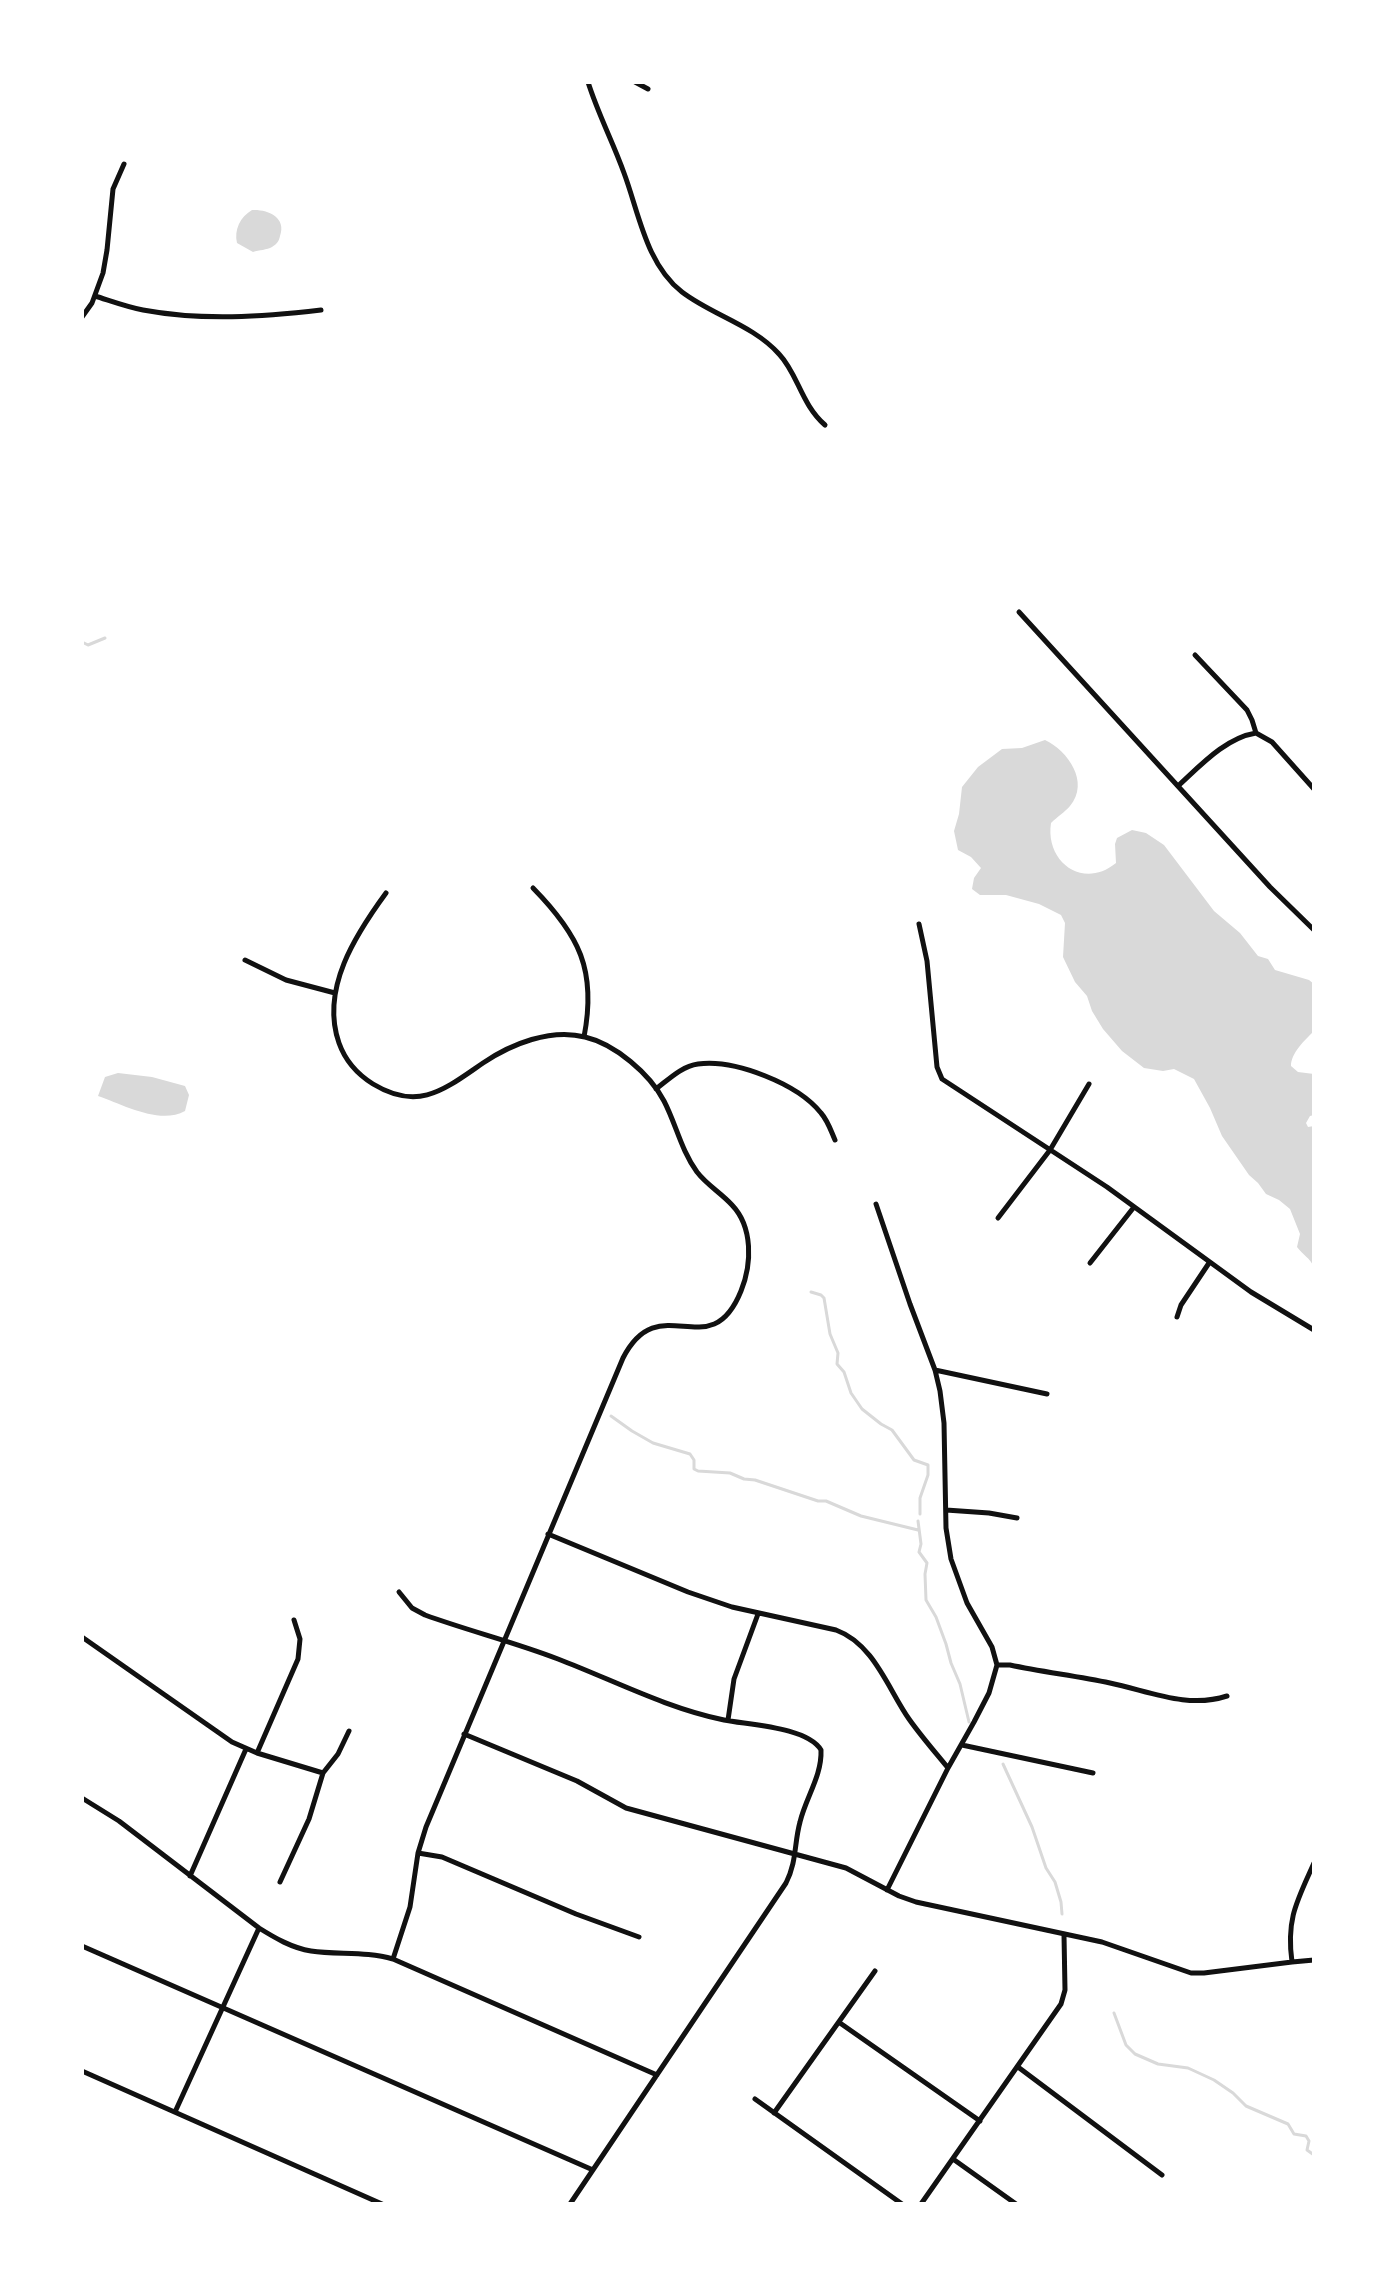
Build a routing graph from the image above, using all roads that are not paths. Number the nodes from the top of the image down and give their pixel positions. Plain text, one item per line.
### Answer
1 (588, 82) edge
2 (635, 82) edge
3 (648, 89) dead end
4 (124, 164) dead end
5 (95, 296) junction
6 (321, 310) dead end
7 (82, 317) edge
8 (825, 425) dead end
9 (1019, 612) dead end
10 (1195, 655) dead end
11 (1256, 733) junction
12 (1178, 786) junction
13 (1314, 789) edge
14 (533, 888) dead end
15 (386, 893) dead end
16 (919, 924) dead end
17 (1314, 930) edge
18 (245, 960) dead end
19 (335, 993) junction
20 (584, 1037) junction
21 (1089, 1084) dead end
22 (656, 1089) junction
23 (835, 1140) dead end
24 (1050, 1150) junction
25 (876, 1204) dead end
26 (1134, 1207) junction
27 (998, 1218) dead end
28 (1090, 1263) dead end
29 (1209, 1263) junction
30 (1177, 1317) dead end
31 (1314, 1330) edge
32 (935, 1370) junction
33 (1047, 1394) dead end
34 (946, 1510) junction
35 (1017, 1518) dead end
36 (548, 1534) junction
37 (399, 1592) dead end
38 (758, 1614) junction
39 (294, 1620) dead end
40 (82, 1637) edge
41 (504, 1639) junction
42 (997, 1665) junction
43 (1227, 1696) dead end
44 (728, 1720) junction
45 (349, 1731) dead end
46 (464, 1734) junction
47 (962, 1745) junction
48 (246, 1749) junction
49 (257, 1753) junction
50 (948, 1768) junction
51 (323, 1773) junction
52 (1093, 1773) dead end
53 (82, 1798) edge
54 (418, 1853) junction
55 (796, 1855) junction
56 (1314, 1863) edge
57 (190, 1876) junction
58 (280, 1882) dead end
59 (887, 1890) junction
60 (259, 1928) junction
61 (1064, 1935) junction
62 (639, 1937) dead end
63 (82, 1946) edge
64 (393, 1959) junction
65 (1314, 1960) edge
66 (1292, 1962) junction
67 (875, 1971) dead end
68 (221, 2007) junction
69 (840, 2023) junction
70 (1018, 2067) junction
71 (82, 2071) edge
72 (657, 2075) junction
73 (755, 2099) dead end
74 (175, 2112) junction
75 (774, 2113) junction
76 (980, 2121) junction
77 (953, 2159) junction
78 (593, 2170) junction
79 (1162, 2175) dead end
80 (382, 2204) edge
81 (570, 2204) edge
82 (902, 2204) edge
83 (921, 2204) edge
84 (1016, 2204) edge

1 - 8 street
2 - 3 street
4 - 5 street
5 - 6 street
5 - 7 street
9 - 12 street
10 - 11 street
11 - 12 street
11 - 13 street
12 - 17 street
14 - 20 street
15 - 19 street
16 - 24 street
18 - 19 street
19 - 20 street
20 - 22 street
21 - 24 street
22 - 23 street
22 - 36 street
24 - 26 street
24 - 27 street
25 - 32 street
26 - 28 street
26 - 29 street
29 - 30 street
29 - 31 street
32 - 33 street
32 - 34 street
34 - 35 street
34 - 42 street
36 - 38 street
36 - 41 street
37 - 41 street
38 - 44 street
38 - 50 street
39 - 49 street
40 - 48 street
41 - 44 street
41 - 46 street
42 - 43 street
42 - 47 street
44 - 55 street
45 - 51 street
46 - 54 street
46 - 55 street
47 - 50 street
47 - 52 street
48 - 49 street
48 - 57 street
49 - 51 street
50 - 59 street
51 - 58 street
53 - 57 street
54 - 62 street
54 - 64 street
55 - 59 street
55 - 72 street
56 - 66 street
57 - 60 street
59 - 61 street
60 - 64 street
60 - 68 street
61 - 66 street
61 - 70 street
63 - 68 street
64 - 72 street
65 - 66 street
67 - 69 street
68 - 74 street
68 - 78 street
69 - 75 street
69 - 76 street
70 - 76 street
70 - 79 street
71 - 74 street
72 - 78 street
73 - 75 street
74 - 80 street
75 - 82 street
76 - 77 street
77 - 83 street
77 - 84 street
78 - 81 street

